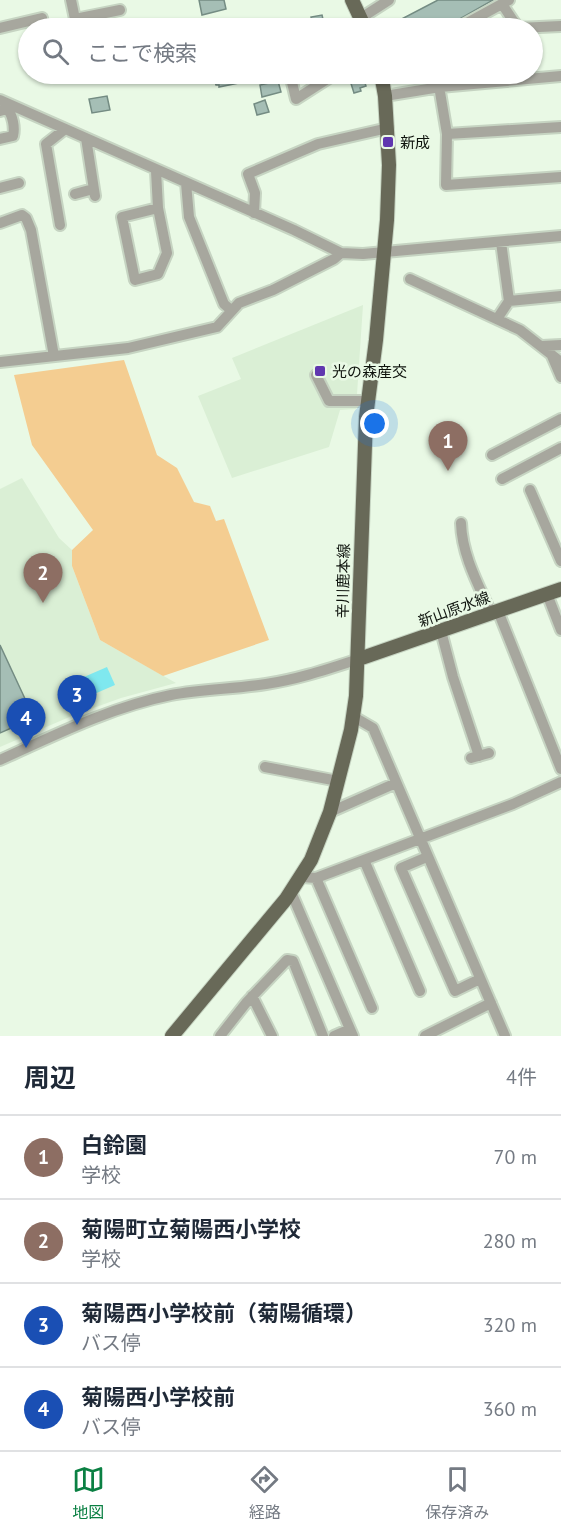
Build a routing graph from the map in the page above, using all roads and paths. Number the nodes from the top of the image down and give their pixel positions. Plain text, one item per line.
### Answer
1 (70, 0) edge
2 (352, 0) edge
3 (389, 0) edge
4 (506, 2) edge
5 (120, 10) dead end
6 (75, 18) edge
7 (102, 18) edge
8 (361, 18) edge
9 (369, 18) edge
10 (476, 18) edge
11 (513, 18) edge
12 (18, 24) edge
13 (561, 26) edge
14 (543, 27) edge
15 (0, 28) edge
16 (561, 76) edge
17 (543, 78) edge
18 (292, 84) edge
19 (319, 84) edge
20 (383, 84) edge
21 (439, 84) edge
22 (473, 84) edge
23 (440, 87) junction
24 (386, 96) junction
25 (0, 100) edge
26 (0, 111) edge
27 (561, 127) edge
28 (388, 128) junction
29 (65, 129) junction
30 (447, 134) junction
31 (86, 138) junction
32 (0, 139) edge
33 (156, 171) junction
34 (561, 177) edge
35 (19, 183) dead end
36 (186, 183) junction
37 (0, 188) edge
38 (75, 194) dead end
39 (158, 208) junction
40 (254, 213) junction
41 (0, 224) edge
42 (60, 225) dead end
43 (561, 236) edge
44 (501, 242) junction
45 (384, 252) junction
46 (340, 253) junction
47 (410, 279) dead end
48 (561, 296) edge
49 (508, 301) junction
50 (231, 310) junction
51 (497, 319) junction
52 (561, 345) edge
53 (542, 346) junction
54 (54, 356) junction
55 (557, 359) edge
56 (0, 362) edge
57 (316, 375) dead end
58 (561, 377) edge
59 (368, 401) junction
60 (561, 419) edge
61 (561, 448) edge
62 (492, 455) dead end
63 (502, 480) dead end
64 (530, 490) dead end
65 (461, 524) dead end
66 (561, 561) edge
67 (561, 589) edge
68 (547, 594) junction
69 (494, 612) junction
70 (561, 630) edge
71 (441, 631) junction
72 (359, 658) junction
73 (354, 717) junction
74 (480, 756) dead end
75 (0, 760) edge
76 (265, 767) dead end
77 (561, 769) edge
78 (338, 781) junction
79 (561, 782) edge
80 (396, 783) junction
81 (330, 812) junction
82 (419, 839) junction
83 (427, 857) junction
84 (364, 860) junction
85 (302, 877) junction
86 (316, 878) junction
87 (291, 892) junction
88 (480, 979) junction
89 (420, 991) dead end
90 (252, 996) junction
91 (491, 1003) junction
92 (372, 1008) dead end
93 (352, 1032) edge
94 (172, 1036) edge
95 (220, 1036) edge
96 (272, 1036) edge
97 (323, 1036) edge
98 (334, 1036) edge
99 (425, 1036) edge
100 (505, 1036) edge

1 - 6 street
2 - 8 main road
3 - 9 street
4 - 10 street
4 - 11 street
5 - 7 street
12 - 15 street
13 - 14 street
16 - 17 street
18 - 19 street
20 - 24 main road, 辛川鹿本線
21 - 23 street
22 - 23 street
23 - 24 street
23 - 30 street
24 - 28 main road, 辛川鹿本線
25 - 29 street
26 - 32 street
27 - 30 street
28 - 40 street
28 - 45 main road, 辛川鹿本線
29 - 31 street
29 - 42 street
30 - 34 street
31 - 33 street
31 - 38 street
33 - 36 street
33 - 39 street
35 - 37 street
36 - 40 street
36 - 50 street
39 - 39 street
40 - 46 street
41 - 54 street
43 - 44 street
44 - 45 street
44 - 49 street
45 - 46 street
45 - 59 main road, 辛川鹿本線
46 - 50 street
47 - 51 street
48 - 49 street
49 - 51 street
50 - 54 street
51 - 53 street
52 - 53 street
53 - 55 street
54 - 56 street
55 - 58 street
57 - 59 street
59 - 72 main road, 辛川鹿本線
60 - 62 street
61 - 63 street
64 - 66 street
65 - 69 street
67 - 68 main road, 新山原水線
68 - 69 main road, 新山原水線
68 - 70 street
69 - 71 main road, 新山原水線
69 - 77 street
71 - 72 main road, 新山原水線
71 - 74 street
72 - 73 main road, 辛川鹿本線
72 - 75 street
73 - 78 main road, 辛川鹿本線
73 - 80 street
76 - 78 street
78 - 81 main road, 辛川鹿本線
79 - 82 street
80 - 81 street
80 - 82 street
81 - 85 main road, 辛川鹿本線
82 - 83 street
82 - 84 street
83 - 88 street
83 - 88 street
84 - 86 street
84 - 89 street
85 - 86 street
85 - 87 main road, 辛川鹿本線
86 - 92 street
87 - 93 street
87 - 94 main road, 辛川鹿本線
88 - 91 street
90 - 95 street
90 - 96 street
90 - 97 street
91 - 99 street
91 - 100 street
93 - 98 street

